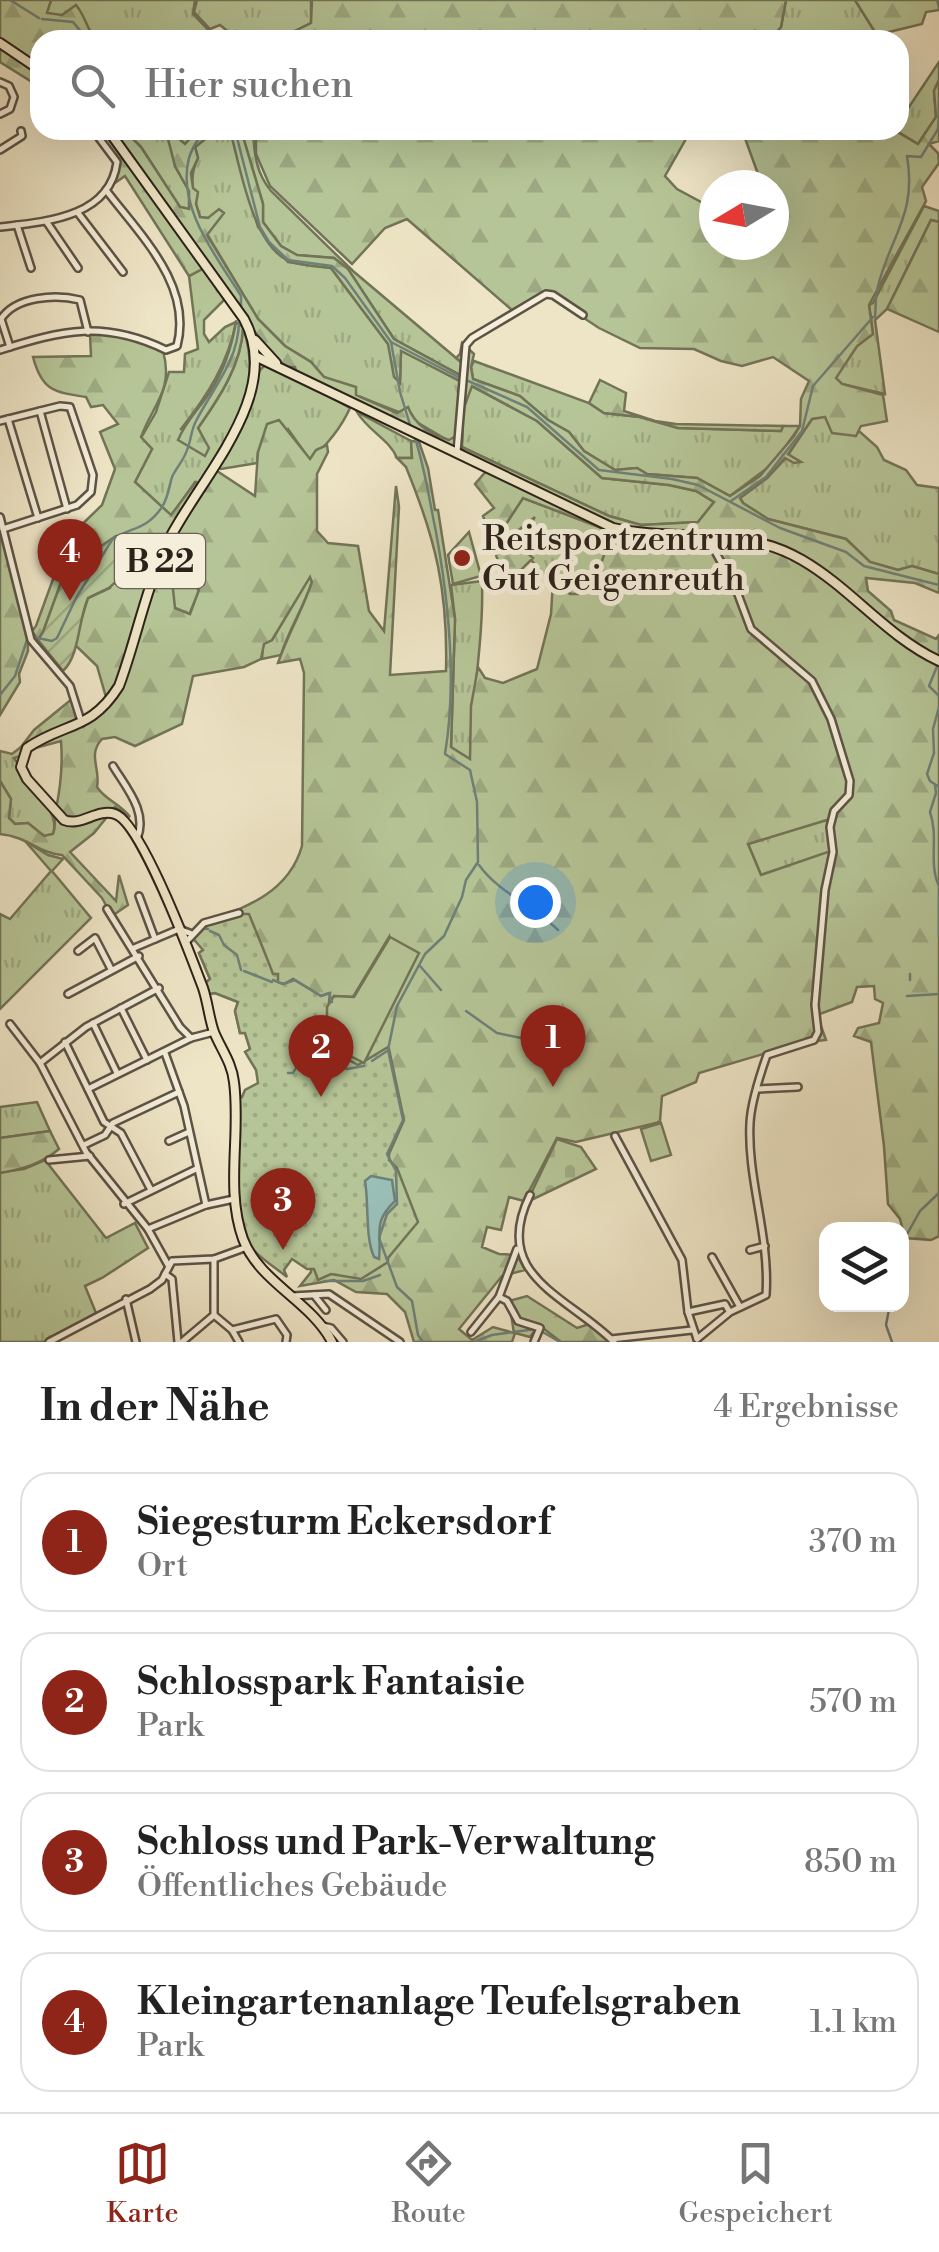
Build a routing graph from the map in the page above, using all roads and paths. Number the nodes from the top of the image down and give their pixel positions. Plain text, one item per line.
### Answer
1 (0, 42) edge
2 (30, 63) edge
3 (0, 82) edge
4 (0, 114) edge
5 (21, 131) dead end
6 (100, 140) edge
7 (115, 140) edge
8 (0, 150) edge
9 (106, 190) junction
10 (78, 213) junction
11 (46, 221) junction
12 (18, 225) junction
13 (0, 227) edge
14 (30, 268) dead end
15 (78, 268) dead end
16 (123, 272) dead end
17 (583, 315) dead end
18 (88, 332) junction
19 (252, 337) junction
20 (10, 347) junction
21 (0, 350) edge
22 (257, 357) junction
23 (268, 359) junction
24 (256, 374) junction
25 (40, 411) junction
26 (4, 420) edge
27 (456, 455) junction
28 (67, 509) junction
29 (0, 517) edge
30 (38, 518) junction
31 (3, 530) junction
32 (706, 535) junction
33 (939, 661) edge
34 (82, 724) junction
35 (113, 766) dead end
36 (137, 839) junction
37 (139, 896) dead end
38 (108, 909) dead end
39 (239, 913) dead end
40 (180, 930) junction
41 (192, 935) junction
42 (155, 939) junction
43 (185, 944) junction
44 (134, 948) junction
45 (78, 951) dead end
46 (139, 956) junction
47 (112, 969) junction
48 (158, 988) junction
49 (68, 994) dead end
50 (121, 1008) junction
51 (93, 1023) junction
52 (10, 1024) dead end
53 (214, 1032) junction
54 (192, 1038) junction
55 (66, 1042) junction
56 (164, 1053) junction
57 (146, 1060) junction
58 (40, 1063) junction
59 (118, 1073) junction
60 (798, 1088) dead end
61 (88, 1089) junction
62 (758, 1089) junction
63 (179, 1092) junction
64 (112, 1128) junction
65 (189, 1132) junction
66 (615, 1136) dead end
67 (169, 1141) dead end
68 (83, 1146) junction
69 (90, 1156) junction
70 (49, 1160) dead end
71 (196, 1169) junction
72 (151, 1190) junction
73 (530, 1194) dead end
74 (235, 1199) junction
75 (124, 1204) junction
76 (206, 1205) junction
77 (148, 1229) junction
78 (240, 1246) junction
79 (518, 1246) junction
80 (765, 1246) junction
81 (750, 1250) dead end
82 (712, 1257) dead end
83 (214, 1259) junction
84 (170, 1263) junction
85 (165, 1274) junction
86 (314, 1294) junction
87 (292, 1296) junction
88 (499, 1298) junction
89 (126, 1299) junction
90 (740, 1307) junction
91 (326, 1310) dead end
92 (688, 1312) junction
93 (730, 1312) junction
94 (214, 1315) junction
95 (322, 1325) junction
96 (232, 1330) junction
97 (692, 1330) junction
98 (471, 1332) dead end
99 (697, 1340) edge
100 (613, 1341) edge
101 (49, 1342) edge
102 (136, 1342) edge
103 (180, 1342) edge
104 (238, 1342) edge
105 (286, 1342) edge
106 (332, 1342) edge
107 (343, 1342) edge
108 (400, 1342) edge
109 (534, 1342) edge

1 - 2 main road
3 - 4 street
5 - 8 street
6 - 9 street
7 - 19 main road, B 22
9 - 10 street
9 - 18 street
10 - 11 street
10 - 16 street
11 - 12 street
11 - 15 street
12 - 13 street
12 - 14 street
17 - 27 street
18 - 20 street
18 - 20 street
19 - 22 main road, B 22
19 - 23 main road
20 - 21 street
22 - 23 main road
22 - 24 main road, B 22
23 - 24 main road
23 - 27 main road
24 - 34 main road, B 22
25 - 26 street
25 - 28 street
25 - 28 street
26 - 30 street
27 - 32 main road
28 - 30 street
29 - 31 street
30 - 31 street
31 - 34 street
32 - 33 main road
32 - 62 street
34 - 36 main road, B 22
35 - 36 street
36 - 40 main road
37 - 42 street
38 - 44 street
39 - 41 street
40 - 41 street
40 - 42 street
40 - 43 main road
41 - 43 street
42 - 44 street
43 - 53 main road
44 - 46 street
45 - 47 street
46 - 47 street
46 - 48 street
47 - 49 street
48 - 50 street
48 - 54 street
50 - 51 street
50 - 57 street
51 - 55 street
51 - 59 street
52 - 58 street
53 - 54 street
53 - 74 main road
54 - 56 street
55 - 58 street
55 - 61 street
56 - 57 street
56 - 63 street
57 - 59 street
58 - 68 street
59 - 61 street
60 - 62 street
61 - 64 street
62 - 80 street
63 - 64 street
63 - 65 street
64 - 68 street
64 - 72 street
65 - 67 street
65 - 71 street
66 - 92 street
68 - 69 street
69 - 70 street
69 - 75 street
71 - 72 street
71 - 76 street
72 - 75 street
73 - 79 street
74 - 76 street
74 - 78 main road
75 - 77 street
76 - 77 street
77 - 84 street
78 - 83 street
78 - 87 main road
79 - 88 street
79 - 100 street
80 - 81 street
80 - 90 street
82 - 90 street
83 - 84 street
83 - 94 street
84 - 85 street
85 - 89 street
85 - 103 street
86 - 87 street
86 - 91 street
86 - 108 street
87 - 95 main road
88 - 98 street
88 - 109 street
89 - 101 street
89 - 102 street
90 - 93 street
92 - 93 street
92 - 97 street
93 - 99 street
94 - 96 street
94 - 103 street
95 - 106 main road
95 - 107 street
96 - 104 street
96 - 105 street
97 - 99 street
97 - 100 street

